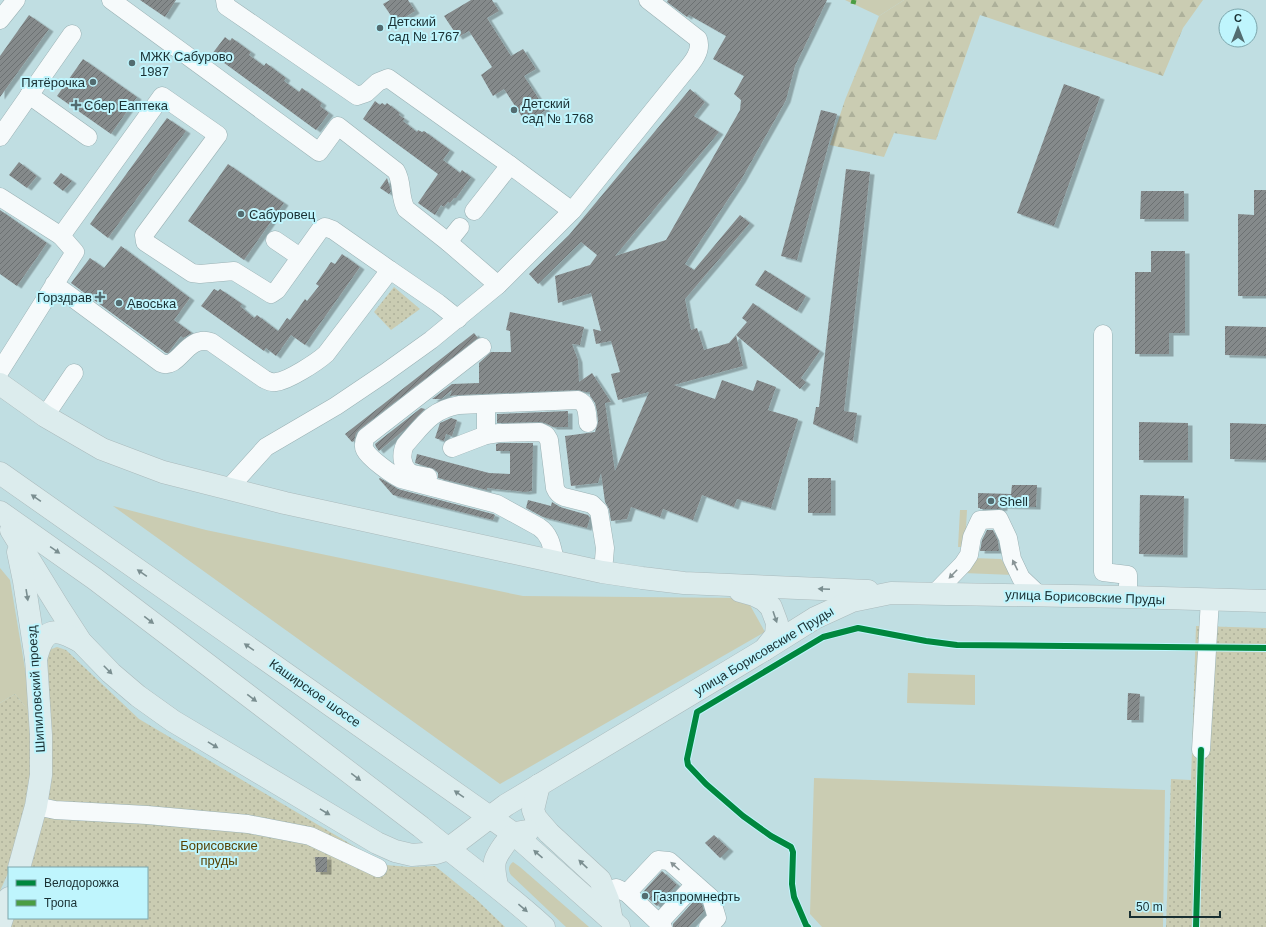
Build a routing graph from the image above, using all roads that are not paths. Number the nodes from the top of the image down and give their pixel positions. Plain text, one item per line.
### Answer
1 (16, 0) edge
2 (111, 0) edge
3 (225, 0) edge
4 (648, 0) edge
5 (0, 20) edge
6 (72, 34) dead end
7 (29, 95) junction
8 (0, 137) edge
9 (88, 138) dead end
10 (510, 165) junction
11 (0, 197) edge
12 (474, 211) dead end
13 (572, 211) junction
14 (460, 227) dead end
15 (61, 236) junction
16 (275, 240) dead end
17 (448, 242) junction
18 (300, 257) junction
19 (390, 270) junction
20 (54, 284) junction
21 (498, 286) junction
22 (458, 319) junction
23 (1103, 334) dead end
24 (482, 346) dead end
25 (0, 371) edge
26 (74, 373) dead end
27 (0, 384) edge
28 (486, 404) junction
29 (45, 416) junction
30 (588, 423) dead end
31 (486, 435) junction
32 (452, 448) dead end
33 (0, 473) edge
34 (229, 488) junction
35 (477, 490) dead end
36 (4, 518) edge
37 (555, 561) junction
38 (602, 572) junction
39 (720, 585) junction
40 (891, 593) junction
41 (935, 593) junction
42 (1039, 595) junction
43 (1128, 597) junction
44 (1210, 600) junction
45 (1266, 601) edge
46 (81, 642) junction
47 (764, 650) junction
48 (36, 659) junction
49 (1201, 750) dead end
50 (539, 785) junction
51 (36, 806) junction
52 (490, 817) junction
53 (549, 833) junction
54 (514, 834) junction
55 (448, 849) junction
56 (19, 867) edge
57 (378, 868) dead end
58 (600, 880) junction
59 (695, 884) junction
60 (497, 886) junction
61 (627, 893) junction
62 (8, 901) edge
63 (616, 924) edge
64 (0, 925) edge
65 (661, 925) edge
66 (544, 927) edge
67 (708, 927) edge

1 - 5 lane
2 - 17 lane
3 - 10 lane
4 - 13 lane
6 - 7 lane
7 - 8 lane
7 - 9 lane
10 - 12 lane
10 - 13 lane
11 - 15 lane
13 - 21 lane
14 - 17 lane
15 - 18 lane
15 - 20 lane
16 - 18 lane
17 - 21 lane
18 - 19 lane
19 - 20 lane
19 - 22 lane
20 - 25 lane
21 - 22 lane
22 - 34 lane
23 - 43 lane
24 - 37 lane
26 - 29 lane
27 - 29 main road
28 - 30 lane
28 - 31 lane
28 - 35 lane
29 - 34 main road
31 - 32 lane
31 - 38 lane
52 -> 33 main road, Каширское шоссе
34 - 37 main road
36 - 46 main road
36 -> 48 main road, Шипиловский проезд
36 -> 55 main road
37 - 38 main road
38 - 39 main road
40 -> 39 main road
39 -> 47 main road
40 - 41 main road, улица Борисовские Пруды
40 - 47 main road, улица Борисовские Пруды
41 - 42 main road, улица Борисовские Пруды
42 -> 41 lane
42 - 43 main road, улица Борисовские Пруды
43 - 44 main road, улица Борисовские Пруды
44 - 45 main road, улица Борисовские Пруды
44 - 49 lane
46 - 48 main road
46 -> 55 main road
47 - 50 main road, улица Борисовские Пруды
48 - 51 main road, Шипиловский проезд
50 - 52 main road, улица Борисовские Пруды
50 - 53 main road
51 - 56 main road, Шипиловский проезд
51 - 57 lane
52 - 54 main road, Каширское шоссе
52 - 55 main road, улица Борисовские Пруды
53 - 54 main road
58 -> 53 main road
54 - 60 main road
63 -> 54 main road, Каширское шоссе
55 - 60 main road
58 - 61 lane
58 - 63 main road
59 -> 61 lane
59 - 65 lane
59 - 67 lane
60 -> 66 main road
61 - 65 lane
62 - 64 main road

